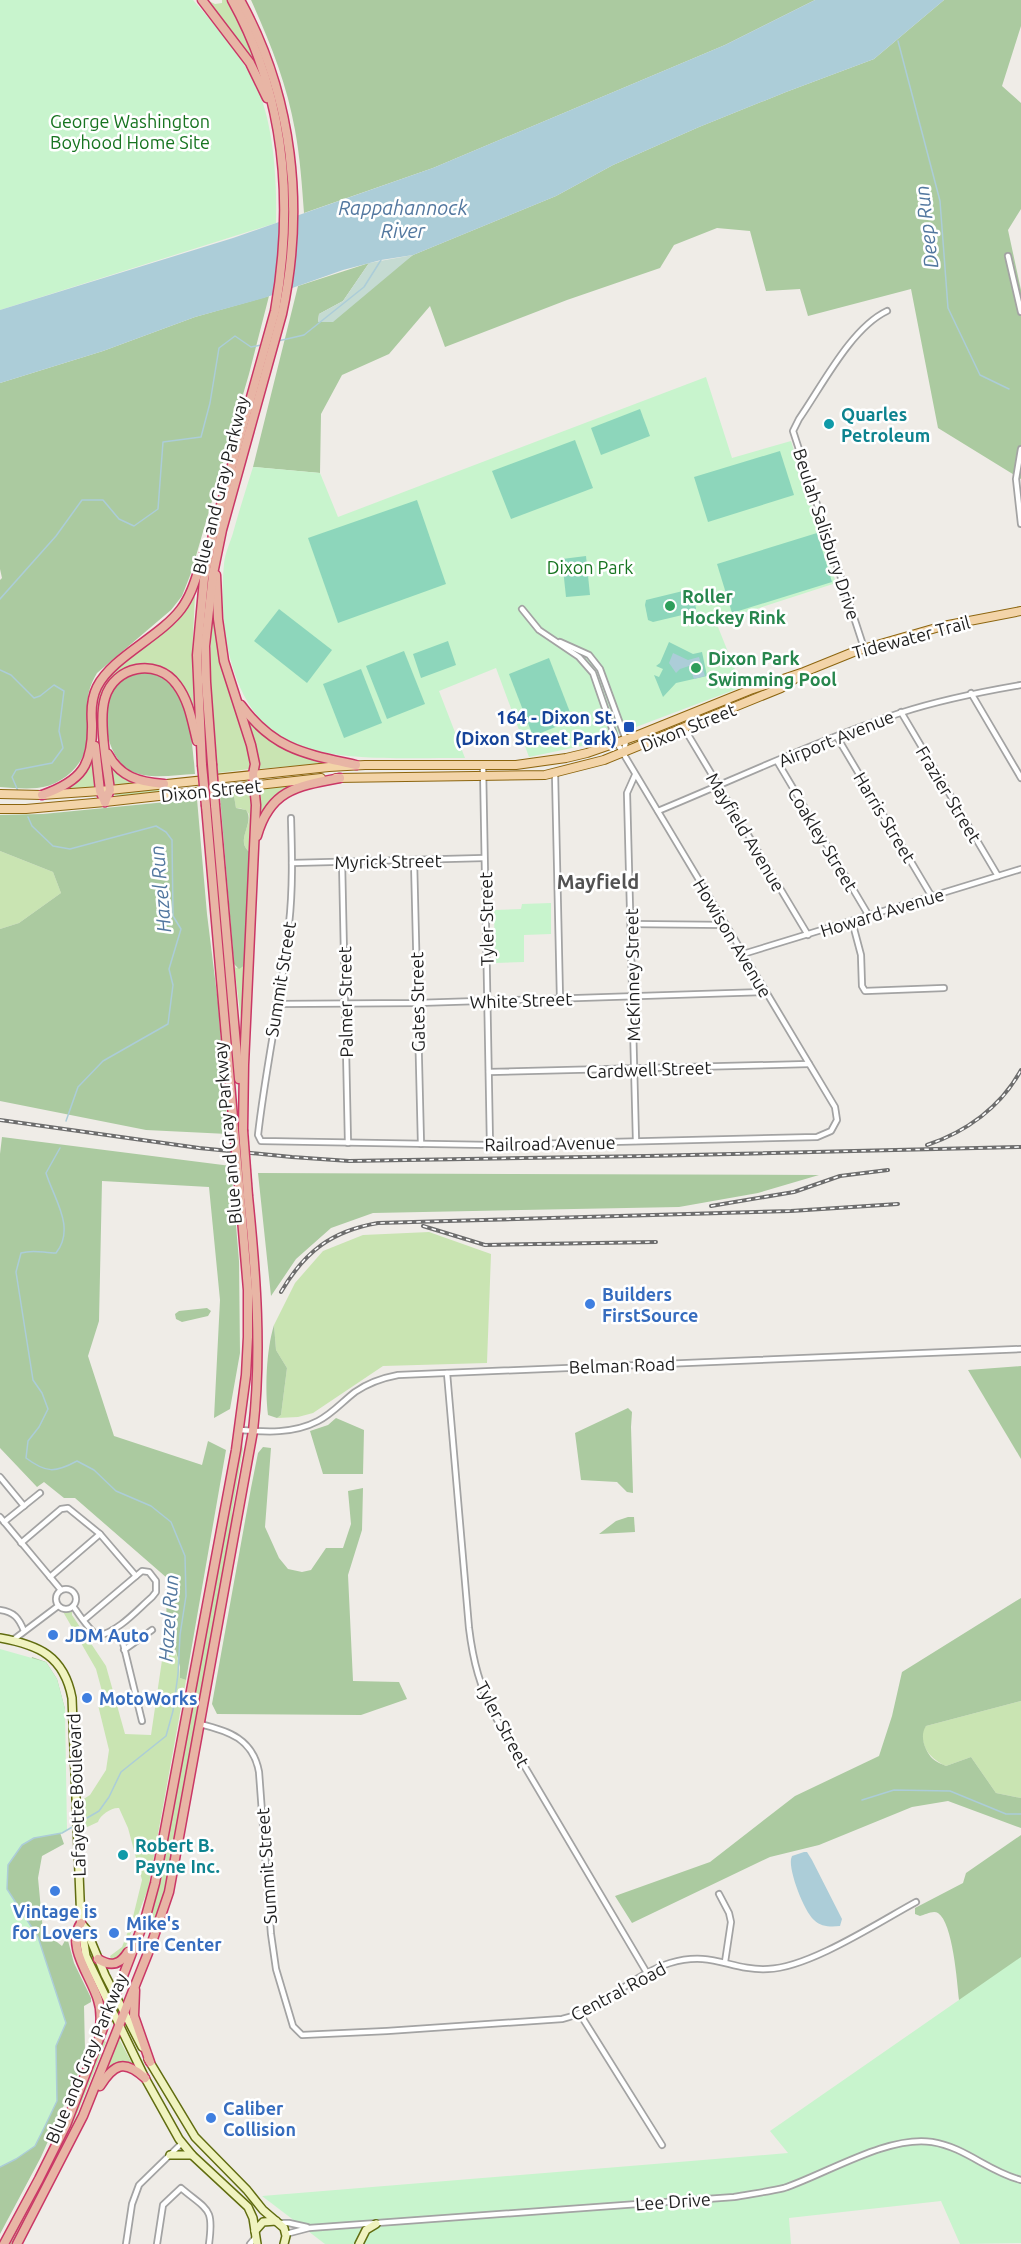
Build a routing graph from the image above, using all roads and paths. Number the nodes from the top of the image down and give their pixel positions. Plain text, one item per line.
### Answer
1 (202, 0) edge
2 (232, 0) edge
3 (240, 0) edge
4 (281, 144) junction
5 (290, 186) junction
6 (1008, 256) dead end
7 (1021, 284) edge
8 (1015, 286) junction
9 (887, 311) dead end
10 (1021, 312) edge
11 (261, 374) junction
12 (1021, 449) edge
13 (219, 511) junction
14 (1021, 524) edge
15 (216, 557) junction
16 (522, 609) dead end
17 (1021, 611) edge
18 (555, 640) junction
19 (864, 648) junction
20 (804, 672) junction
21 (1021, 685) edge
22 (971, 693) junction
23 (236, 698) junction
24 (901, 712) junction
25 (684, 728) junction
26 (92, 730) junction
27 (837, 737) junction
28 (626, 740) junction
29 (617, 743) junction
30 (106, 751) junction
31 (624, 752) junction
32 (777, 761) junction
33 (202, 765) junction
34 (356, 765) junction
35 (483, 766) junction
36 (555, 773) junction
37 (253, 774) junction
38 (635, 775) junction
39 (483, 776) junction
40 (1021, 777) edge
41 (340, 778) junction
42 (164, 784) junction
43 (254, 785) junction
44 (718, 786) junction
45 (105, 791) junction
46 (0, 794) edge
47 (42, 795) junction
48 (105, 802) junction
49 (210, 806) junction
50 (1, 809) edge
51 (658, 812) junction
52 (291, 818) dead end
53 (254, 852) junction
54 (484, 858) junction
55 (414, 860) junction
56 (342, 861) junction
57 (292, 863) junction
58 (1021, 869) edge
59 (998, 876) junction
60 (932, 897) junction
61 (869, 916) junction
62 (852, 921) junction
63 (631, 924) junction
64 (726, 925) junction
65 (808, 935) junction
66 (743, 954) junction
67 (944, 988) dead end
68 (766, 992) junction
69 (633, 997) junction
70 (560, 999) junction
71 (488, 1000) junction
72 (417, 1003) junction
73 (276, 1004) junction
74 (345, 1004) junction
75 (809, 1064) junction
76 (635, 1069) junction
77 (489, 1072) junction
78 (836, 1124) joint
79 (239, 1130) junction
80 (260, 1140) joint
81 (636, 1141) junction
82 (348, 1143) junction
83 (421, 1144) junction
84 (490, 1145) junction
85 (244, 1195) junction
86 (1021, 1349) edge
87 (447, 1372) junction
88 (239, 1430) junction
89 (253, 1431) junction
90 (0, 1477) edge
91 (40, 1493) dead end
92 (24, 1506) junction
93 (0, 1517) edge
94 (4, 1522) junction
95 (100, 1534) junction
96 (21, 1543) junction
97 (136, 1576) junction
98 (50, 1577) junction
99 (61, 1590) junction
100 (58, 1606) junction
101 (73, 1606) junction
102 (0, 1610) edge
103 (84, 1620) junction
104 (113, 1630) junction
105 (152, 1630) dead end
106 (24, 1631) junction
107 (0, 1638) edge
108 (13, 1640) junction
109 (124, 1650) junction
110 (142, 1721) dead end
111 (200, 1724) junction
112 (719, 1894) dead end
113 (916, 1902) dead end
114 (81, 1923) junction
115 (139, 1934) junction
116 (98, 1959) junction
117 (725, 1962) junction
118 (647, 1973) junction
119 (135, 1984) junction
120 (115, 1995) junction
121 (111, 2005) junction
122 (123, 2013) junction
123 (580, 2014) junction
124 (119, 2024) junction
125 (302, 2034) joint
126 (100, 2037) junction
127 (150, 2062) junction
128 (145, 2078) junction
129 (92, 2095) junction
130 (182, 2143) junction
131 (200, 2143) junction
132 (662, 2145) dead end
133 (192, 2154) junction
134 (170, 2155) junction
135 (1021, 2180) edge
136 (279, 2223) junction
137 (376, 2224) junction
138 (309, 2228) junction
139 (286, 2235) junction
140 (254, 2240) edge
141 (4, 2244) edge
142 (17, 2244) edge
143 (126, 2244) edge
144 (157, 2244) edge
145 (209, 2244) edge
146 (284, 2244) edge
147 (290, 2244) edge
148 (359, 2244) edge

1 - 4 highway
2 - 4 highway
3 - 5 highway, Blue and Gray Parkway
4 - 5 highway, Blue and Gray Parkway
5 - 11 highway, Blue and Gray Parkway
6 - 8 street
7 - 8 street
8 - 10 street
9 - 19 street, Beulah Salisbury Drive
11 - 13 highway, Blue and Gray Parkway
11 - 15 highway, Blue and Gray Parkway
12 - 14 street
13 - 26 highway
13 - 33 highway, Blue and Gray Parkway
15 - 23 highway
15 - 49 highway, Blue and Gray Parkway, bridge
16 - 18 street
17 - 19 main road, Tidewater Trail
18 - 28 street
18 - 29 street
19 - 20 main road, Tidewater Trail
20 - 25 main road, Dixon Street
20 - 28 main road, Dixon Street
21 - 22 street, Airport Avenue
22 - 24 street, Airport Avenue
22 - 40 street
23 - 34 highway
23 - 37 highway
24 - 27 street, Airport Avenue
24 - 59 street, Frazier Street
25 - 31 main road, Dixon Street
25 - 44 street, Mayfield Avenue
26 - 45 highway
26 - 47 highway
27 - 32 street, Airport Avenue
27 - 60 street, Harris Street
28 - 29 main road, Dixon Street
28 - 31 street
29 - 31 street
29 - 35 main road, Dixon Street
30 - 33 highway
30 - 42 highway
30 - 45 highway
31 - 36 main road, Dixon Street
31 - 38 street, Howison Avenue
32 - 44 street, Airport Avenue
32 - 61 street, Coakley Street
33 - 49 highway, Blue and Gray Parkway, bridge
34 - 35 main road, Dixon Street
34 - 37 main road, Dixon Street
35 - 39 street, Tyler Street
36 - 39 main road, Dixon Street
36 - 70 street
37 - 42 main road, Dixon Street
37 - 43 highway
38 - 51 street, Howison Avenue
38 - 63 street, McKinney Street
39 - 41 main road, Dixon Street
39 - 54 street, Tyler Street
41 - 43 main road, Dixon Street
41 - 53 highway
42 - 45 main road, Dixon Street
43 - 48 main road, Dixon Street
43 - 53 highway
44 - 51 street, Airport Avenue
44 - 65 street, Mayfield Avenue
45 - 47 main road, Dixon Street
45 - 48 highway
46 - 47 main road, Dixon Street
48 - 50 main road, Dixon Street
49 - 79 highway, Blue and Gray Parkway
51 - 64 street, Howison Avenue
52 - 57 street, Summit Street
53 - 79 highway
54 - 55 street, Myrick Street
54 - 71 street, Tyler Street
55 - 56 street, Myrick Street
55 - 72 street, Gates Street
56 - 57 street, Myrick Street
56 - 74 street, Palmer Street
57 - 73 street, Summit Street
58 - 59 street, Howard Avenue
59 - 60 street, Howard Avenue
60 - 61 street, Howard Avenue
61 - 62 street, Howard Avenue
62 - 65 street, Howard Avenue
62 - 67 street
63 - 64 street
63 - 69 street, McKinney Street
64 - 66 street, Howison Avenue
65 - 66 street, Howard Avenue
66 - 68 street, Howison Avenue
68 - 69 street, White Street
68 - 75 street, Howison Avenue
69 - 70 street, White Street
69 - 76 street, McKinney Street
70 - 71 street, White Street
71 - 72 street, White Street
71 - 77 street, Tyler Street
72 - 74 street, White Street
72 - 83 street, Gates Street
73 - 74 street, White Street
73 - 80 street, Summit Street
74 - 82 street, Palmer Street
75 - 76 street, Cardwell Street
75 - 78 street, Howison Avenue
76 - 77 street, Cardwell Street
76 - 81 street, McKinney Street
77 - 84 street, Tyler Street
78 - 81 street, Railroad Avenue
79 - 85 highway, Blue and Gray Parkway, bridge
80 - 82 street, Railroad Avenue
81 - 84 street, Railroad Avenue
82 - 83 street, Railroad Avenue
83 - 84 street, Railroad Avenue
85 - 88 highway, Blue and Gray Parkway
85 - 89 highway, Blue and Gray Parkway
86 - 87 street, Belman Road
87 - 89 street, Belman Road
87 - 118 street, Tyler Street
88 - 89 street, Belman Road
88 - 115 highway, Blue and Gray Parkway
89 - 111 highway, Blue and Gray Parkway
90 - 92 street
91 - 92 street
92 - 94 street
93 - 94 street
94 - 96 street
95 - 96 street
95 - 97 street
95 - 98 street
96 - 98 street
97 - 103 street
97 - 104 street
98 - 99 street
99 - 100 street
99 - 101 street
100 - 101 street
100 - 106 street
101 - 103 street
102 - 106 street
103 - 104 street
104 - 109 street
105 - 109 street
106 - 108 street
107 - 108 main road, Lafayette Boulevard
108 - 114 main road, Lafayette Boulevard
109 - 110 street
111 - 119 highway, Blue and Gray Parkway
111 - 125 street, Summit Street
112 - 117 street
113 - 117 street, Central Road
114 - 116 main road, Lafayette Boulevard
114 - 121 main road, Lafayette Boulevard
114 - 126 highway
115 - 116 highway
115 - 120 highway, Blue and Gray Parkway
116 - 120 main road, Lafayette Boulevard
117 - 118 street, Central Road
118 - 123 street, Central Road
119 - 122 highway, Blue and Gray Parkway
119 - 127 highway
120 - 121 highway, Blue and Gray Parkway
120 - 122 main road, Lafayette Boulevard
121 - 124 main road, Lafayette Boulevard
121 - 126 highway, Blue and Gray Parkway
122 - 124 highway, Blue and Gray Parkway
122 - 127 main road, Lafayette Boulevard
123 - 125 street, Central Road
123 - 132 street
124 - 128 main road, Lafayette Boulevard
124 - 129 highway, Blue and Gray Parkway
126 - 141 highway, Blue and Gray Parkway
127 - 131 main road, Lafayette Boulevard
128 - 129 highway
128 - 130 main road, Lafayette Boulevard
129 - 142 highway, Blue and Gray Parkway
130 - 131 main road
130 - 133 main road, Lafayette Boulevard
130 - 134 street
131 - 136 main road, Lafayette Boulevard
133 - 134 main road
133 - 140 main road, Lafayette Boulevard
134 - 143 street
135 - 137 street, Lee Drive
136 - 138 street
136 - 139 main road, Lafayette Boulevard
136 - 140 main road, Lafayette Boulevard
137 - 138 street, Lee Drive
137 - 148 main road
138 - 139 street
139 - 146 main road
139 - 147 main road, Lafayette Boulevard
144 - 145 street

